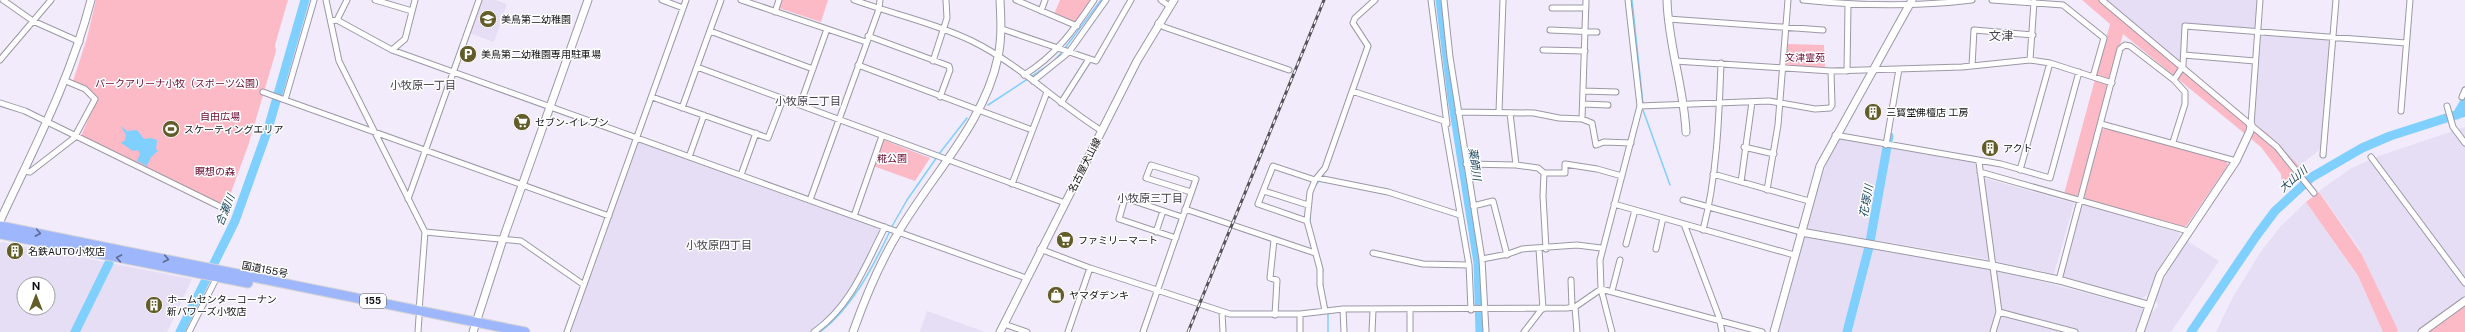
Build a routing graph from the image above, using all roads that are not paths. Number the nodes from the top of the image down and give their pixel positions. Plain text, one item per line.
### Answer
1 (3, 0) edge
2 (51, 0) edge
3 (91, 0) edge
4 (314, 0) edge
5 (326, 0) edge
6 (347, 0) edge
7 (375, 0) edge
8 (415, 0) edge
9 (479, 0) edge
10 (588, 0) edge
11 (662, 0) edge
12 (686, 0) edge
13 (721, 0) edge
14 (741, 0) edge
15 (779, 0) edge
16 (854, 0) edge
17 (880, 0) edge
18 (946, 0) edge
19 (1000, 0) edge
20 (1016, 0) edge
21 (1045, 0) edge
22 (1094, 0) edge
23 (1106, 0) edge
24 (1131, 0) edge
25 (1161, 0) edge
26 (1375, 0) edge
27 (1431, 0) edge
28 (1444, 0) edge
29 (1503, 0) edge
30 (1586, 0) edge
31 (1628, 0) edge
32 (1667, 0) edge
33 (1788, 0) edge
34 (1803, 0) edge
35 (1972, 0) edge
36 (1992, 0) edge
37 (2102, 0) edge
38 (2260, 0) edge
39 (2336, 0) edge
40 (2410, 0) edge
41 (2034, 2) junction
42 (1172, 3) edge
43 (1871, 3) edge
44 (1910, 3) edge
45 (1848, 5) junction
46 (683, 8) junction
47 (1552, 8) dead end
48 (1586, 8) junction
49 (879, 9) junction
50 (412, 10) junction
51 (1041, 11) junction
52 (775, 12) junction
53 (1668, 19) junction
54 (337, 20) junction
55 (33, 21) junction
56 (331, 21) junction
57 (1158, 23) junction
58 (1076, 26) junction
59 (1786, 28) junction
60 (827, 29) junction
61 (1002, 29) junction
62 (944, 30) junction
63 (1550, 30) dead end
64 (1823, 30) dead end
65 (710, 31) junction
66 (1585, 31) junction
67 (1597, 32) dead end
68 (2257, 32) junction
69 (2033, 35) junction
70 (2333, 37) junction
71 (867, 39) junction
72 (80, 42) junction
73 (2406, 43) junction
74 (1059, 49) junction
75 (392, 50) junction
76 (1543, 50) dead end
77 (1585, 51) junction
78 (1068, 52) junction
79 (2184, 55) junction
80 (999, 56) junction
81 (1089, 59) junction
82 (0, 60) edge
83 (2030, 60) junction
84 (933, 61) junction
85 (1675, 61) junction
86 (2255, 61) junction
87 (1721, 63) junction
88 (2050, 63) junction
89 (858, 65) junction
90 (1972, 66) junction
91 (2183, 66) junction
92 (698, 67) junction
93 (813, 69) junction
94 (1783, 69) junction
95 (1872, 69) junction
96 (1899, 69) junction
97 (1288, 70) dead end
98 (1831, 71) junction
99 (1847, 71) junction
100 (454, 72) junction
101 (2079, 72) junction
102 (2093, 77) junction
103 (1028, 78) junction
104 (2174, 80) junction
105 (66, 81) junction
106 (2112, 83) junction
107 (2465, 90) edge
108 (1352, 91) junction
109 (1583, 91) junction
110 (263, 92) dead end
111 (1046, 92) junction
112 (1616, 92) dead end
113 (940, 96) junction
114 (652, 97) junction
115 (2462, 97) dead end
116 (284, 99) junction
117 (783, 99) junction
118 (1752, 102) junction
119 (0, 103) edge
120 (1061, 103) junction
121 (1720, 103) junction
122 (1780, 103) junction
123 (1583, 104) junction
124 (1684, 104) junction
125 (800, 105) junction
126 (1608, 105) dead end
127 (1640, 106) junction
128 (2447, 106) dead end
129 (551, 107) junction
130 (682, 108) junction
131 (978, 111) junction
132 (2401, 111) dead end
133 (1458, 112) junction
134 (1499, 112) junction
135 (1510, 113) junction
136 (704, 115) junction
137 (838, 119) junction
138 (1582, 119) junction
139 (47, 122) junction
140 (2101, 124) junction
141 (2251, 125) junction
142 (1032, 130) junction
143 (1102, 131) junction
144 (374, 132) junction
145 (1686, 132) dead end
146 (756, 133) junction
147 (1835, 135) junction
148 (75, 136) junction
149 (882, 136) junction
150 (637, 138) junction
151 (1448, 142) junction
152 (2173, 142) junction
153 (1631, 143) junction
154 (2465, 143) edge
155 (1886, 145) junction
156 (1744, 147) junction
157 (425, 150) junction
158 (1774, 154) junction
159 (2323, 155) dead end
160 (689, 157) junction
161 (2371, 157) dead end
162 (943, 159) junction
163 (2236, 161) junction
164 (1979, 162) junction
165 (1466, 164) junction
166 (1516, 165) junction
167 (2020, 170) junction
168 (24, 171) junction
169 (1980, 172) junction
170 (1544, 173) junction
171 (1713, 174) junction
172 (741, 175) junction
173 (1622, 176) junction
174 (1316, 179) junction
175 (1742, 182) junction
176 (1012, 184) junction
177 (522, 186) junction
178 (1767, 190) junction
179 (1264, 191) junction
180 (1191, 192) junction
181 (2314, 193) dead end
182 (408, 199) junction
183 (810, 200) junction
184 (1683, 200) dead end
185 (1809, 201) junction
186 (2079, 201) junction
187 (1064, 203) junction
188 (1614, 204) junction
189 (1308, 205) junction
190 (1710, 205) junction
191 (1473, 206) junction
192 (227, 210) dead end
193 (1185, 210) junction
194 (1635, 210) junction
195 (1163, 211) junction
196 (1460, 215) junction
197 (608, 216) junction
198 (854, 216) junction
199 (1182, 217) junction
200 (1663, 218) junction
201 (0, 221) edge
202 (1307, 221) junction
203 (1684, 224) junction
204 (0, 226) edge
205 (886, 228) junction
206 (1703, 230) junction
207 (896, 231) junction
208 (2188, 231) junction
209 (425, 232) junction
210 (1156, 232) junction
211 (1801, 232) junction
212 (0, 234) edge
213 (1176, 238) junction
214 (503, 239) junction
215 (1274, 240) junction
216 (1626, 244) dead end
217 (1601, 248) junction
218 (1040, 249) junction
219 (1539, 249) junction
220 (1546, 249) junction
221 (1656, 249) dead end
222 (1315, 253) junction
223 (1373, 253) dead end
224 (1507, 254) junction
225 (1794, 255) junction
226 (1482, 259) junction
227 (1620, 260) dead end
228 (1469, 265) junction
229 (1993, 266) junction
230 (1090, 268) junction
231 (200, 271) junction
232 (219, 274) junction
233 (1026, 278) junction
234 (1571, 280) dead end
235 (2059, 280) junction
236 (2465, 283) edge
237 (584, 285) junction
238 (1601, 289) junction
239 (1158, 290) junction
240 (1612, 291) junction
241 (2465, 301) edge
242 (2148, 305) junction
243 (1573, 307) junction
244 (1343, 309) junction
245 (1542, 309) junction
246 (1373, 310) junction
247 (1410, 310) junction
248 (1471, 310) junction
249 (1486, 310) junction
250 (1325, 311) junction
251 (1222, 312) junction
252 (1999, 312) junction
253 (419, 314) junction
254 (1300, 314) junction
255 (1275, 315) junction
256 (1720, 321) junction
257 (1004, 324) junction
258 (475, 328) edge
259 (191, 332) edge
260 (418, 332) edge
261 (494, 332) edge
262 (525, 332) edge
263 (567, 332) edge
264 (814, 332) edge
265 (853, 332) edge
266 (1000, 332) edge
267 (1027, 332) edge
268 (1068, 332) edge
269 (1143, 332) edge
270 (1223, 332) edge
271 (1300, 332) edge
272 (1344, 332) edge
273 (1372, 332) edge
274 (1410, 332) edge
275 (1486, 332) edge
276 (1524, 332) edge
277 (1577, 332) edge
278 (1612, 332) edge
279 (1722, 332) edge
280 (1762, 332) edge
281 (1774, 332) edge
282 (1993, 332) edge
283 (2075, 332) edge
284 (2140, 332) edge
285 (2422, 332) edge

1 - 55 street
2 - 55 street
3 - 72 street
4 - 116 street
5 - 56 street
6 - 54 street
7 - 50 street
8 - 50 street
9 - 100 street
10 - 129 street
11 - 46 street
12 - 46 street
13 - 65 street
14 - 52 street
15 - 52 street
16 - 49 street
17 - 49 street
18 - 62 street
19 - 61 street
20 - 51 street
21 - 51 street
22 - 58 street
23 - 78 street
24 - 81 street
25 - 42 street
26 - 108 street
27 - 151 street
28 - 133 street
29 - 134 street
30 - 48 street
31 - 127 street
32 - 53 street
33 - 59 street
34 - 45 street
35 - 44 street
36 - 41 street
37 - 91 street
38 - 68 street
39 - 70 street
40 - 73 street
41 - 69 street
41 - 102 street
42 - 57 street, 名古屋犬山線
43 - 44 street
43 - 45 street
44 - 95 street
45 - 99 street
46 - 114 street
47 - 48 street
48 - 66 street
49 - 62 street
49 - 71 street
50 - 75 street
51 - 58 street
52 - 60 street
53 - 59 street
53 - 85 street
54 - 56 street
54 - 75 street
55 - 72 street
55 - 82 street
56 - 144 street
57 - 97 street
57 - 143 street, 名古屋犬山線
58 - 74 street
59 - 64 street
59 - 94 street
60 - 71 street
60 - 93 street
61 - 74 street
61 - 80 street
62 - 80 street
62 - 84 street
63 - 66 street
65 - 92 street
65 - 93 street
66 - 67 street
66 - 77 street
68 - 70 street
68 - 79 street
68 - 86 street
69 - 83 street
69 - 90 street
70 - 73 street
70 - 159 street
71 - 84 street
71 - 89 street
72 - 105 street
73 - 132 street
74 - 78 street
74 - 103 street
75 - 100 street
76 - 77 street
77 - 109 street
78 - 81 street
78 - 103 street
79 - 86 street
79 - 91 street
80 - 103 street
80 - 131 street
81 - 120 street
83 - 88 street
83 - 90 street
84 - 113 street
85 - 87 street
85 - 124 street
86 - 141 street
87 - 94 street
87 - 121 street
88 - 101 street
88 - 167 street
89 - 113 street
89 - 137 street
90 - 96 street
91 - 104 street
91 - 141 street
92 - 117 street
92 - 130 street
93 - 125 street
94 - 98 street
94 - 122 street
95 - 96 street
95 - 99 street
95 - 147 street
96 - 155 street
98 - 99 street
98 - 122 street
100 - 129 street
100 - 157 street
101 - 102 street
101 - 167 street
102 - 106 street
103 - 111 street
104 - 106 street
104 - 152 street
105 - 139 street
105 - 148 street
106 - 140 street
107 - 115 street
108 - 151 street
108 - 174 street
109 - 112 street
109 - 123 street
110 - 116 street
111 - 120 street
111 - 142 street
113 - 131 street
114 - 130 street
114 - 150 street
116 - 144 street
117 - 125 street
117 - 146 street
118 - 121 street
118 - 122 street
118 - 156 street
119 - 139 street
120 - 143 street
121 - 124 street
121 - 171 street
122 - 158 street
123 - 126 street
123 - 138 street
124 - 127 street
124 - 145 street
125 - 137 street
127 - 153 street
128 - 154 street
129 - 150 street
129 - 177 street
130 - 136 street
131 - 142 street
131 - 162 street
133 - 134 street
133 - 165 street
134 - 135 street
135 - 138 street
135 - 166 street
136 - 146 street
136 - 160 street
137 - 149 street
137 - 183 street
138 - 153 street
139 - 148 street
139 - 168 street
140 - 152 street
140 - 186 street
141 - 163 street
141 - 181 street
142 - 176 street
143 - 187 street, 名古屋犬山線
144 - 157 street
144 - 182 street
146 - 172 street
147 - 155 street
147 - 185 street
148 - 168 street
148 - 192 street
149 - 162 street
149 - 198 street
150 - 160 street
150 - 197 street
151 - 196 street
152 - 163 street
153 - 173 street
155 - 164 street
156 - 158 street
156 - 175 street
157 - 177 street
157 - 182 street
158 - 178 street
160 - 172 street
161 - 236 street
162 - 176 street
162 - 207 street
163 - 208 street
164 - 167 street
164 - 169 street
165 - 166 street
165 - 191 street
166 - 170 street
168 - 201 street
169 - 186 street
169 - 229 street
170 - 173 street
170 - 220 street
171 - 175 street
171 - 190 street
172 - 183 street
173 - 188 street
174 - 179 street
174 - 189 street
174 - 196 street
175 - 178 street
176 - 187 street
177 - 197 street
177 - 214 street
178 - 185 street
179 - 189 street
179 - 202 street
180 - 180 street
180 - 193 street
182 - 209 street
183 - 198 street
184 - 190 street
185 - 211 street
186 - 208 street
186 - 235 street
187 - 218 street, 名古屋犬山線
188 - 194 street
188 - 217 street
189 - 202 street
190 - 206 street
190 - 211 street
191 - 224 street
191 - 226 street
193 - 199 street
193 - 215 street
194 - 200 street
194 - 216 street
195 - 199 street
195 - 210 street
195 - 210 street
196 - 228 street
197 - 237 street
198 - 205 street
199 - 213 street
200 - 203 street
200 - 221 street
202 - 222 street
203 - 206 street
203 - 256 street
204 -> 231 highway, 国道155号 / 155
205 - 207 street
205 - 264 street
206 - 225 street
207 - 233 street
207 - 265 street
208 - 242 street
209 - 214 street
209 - 253 street
210 - 213 street
211 - 225 street
211 - 229 street
231 -> 212 highway, 国道155号 / 155
213 - 239 street
214 - 237 street
214 - 258 street
215 - 222 street
215 - 255 street
217 - 220 street
217 - 238 street
218 - 230 street
218 - 233 street, 名古屋犬山線
219 - 220 street
219 - 224 street
219 - 245 street
222 - 250 street
223 - 228 street
224 - 226 street
225 - 281 street
226 - 249 street
227 - 240 street
228 - 248 street
229 - 235 street
229 - 252 street
230 - 239 street
230 - 268 street
231 - 232 highway, 国道155号 / 155
232 - 253 highway, 国道155号 / 155
232 - 259 street
233 - 257 street, 名古屋犬山線
234 - 243 street
235 - 242 street
237 - 263 street
238 - 240 street
238 - 243 street
238 - 278 street
239 - 251 street
239 - 269 street
240 - 256 street
241 - 285 street
242 - 284 street
243 - 245 street
243 - 277 street
244 - 246 street
244 - 250 street
244 - 272 street
245 - 249 street
245 - 276 street
246 - 247 street
246 - 273 street
247 - 248 street
247 - 274 street
248 - 249 street
249 - 275 street
250 - 254 street
251 - 255 street
251 - 270 street
252 - 282 street
252 - 283 street
253 - 258 highway, 国道155号 / 155
253 - 260 street
254 - 255 street
254 - 271 street
256 - 279 street
256 - 280 street
257 - 266 street, 名古屋犬山線
257 - 267 street
258 - 261 highway, 国道155号 / 155
258 - 262 highway, 国道155号 / 155

